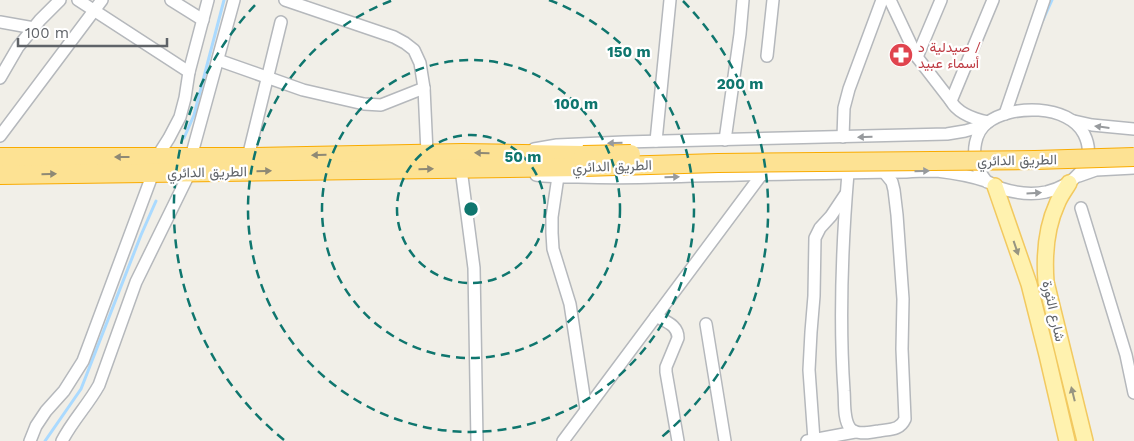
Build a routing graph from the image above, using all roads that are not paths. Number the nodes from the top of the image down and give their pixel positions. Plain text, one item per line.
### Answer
1 (60, 0) edge
2 (78, 0) edge
3 (102, 0) edge
4 (171, 0) edge
5 (208, 0) edge
6 (234, 0) edge
7 (285, 0) edge
8 (670, 0) edge
9 (743, 0) edge
10 (773, 0) edge
11 (882, 0) edge
12 (941, 0) edge
13 (993, 0) edge
14 (1044, 0) edge
15 (895, 3) edge
16 (94, 10) junction
17 (202, 20) junction
18 (0, 22) edge
19 (281, 22) dead end
20 (34, 28) junction
21 (767, 56) dead end
22 (917, 57) junction
23 (218, 60) junction
24 (189, 72) junction
25 (0, 78) edge
26 (267, 78) junction
27 (424, 88) junction
28 (951, 101) junction
29 (1005, 114) junction
30 (1072, 120) junction
31 (985, 124) junction
32 (1134, 129) edge
33 (0, 136) edge
34 (843, 138) junction
35 (725, 140) junction
36 (656, 141) junction
37 (1134, 146) edge
38 (427, 153) junction
39 (248, 156) junction
40 (0, 157) edge
41 (1134, 157) edge
42 (520, 161) junction
43 (583, 161) junction
44 (155, 164) junction
45 (191, 164) junction
46 (1134, 168) edge
47 (461, 169) junction
48 (558, 172) junction
49 (848, 172) junction
50 (884, 172) junction
51 (762, 174) junction
52 (0, 175) edge
53 (1074, 179) junction
54 (991, 184) junction
55 (846, 193) junction
56 (1081, 208) dead end
57 (656, 316) junction
58 (706, 324) dead end
59 (1134, 393) edge
60 (586, 409) junction
61 (855, 432) junction
62 (571, 436) edge
63 (811, 440) edge
64 (30, 441) edge
65 (62, 441) edge
66 (477, 441) edge
67 (562, 441) edge
68 (678, 441) edge
69 (725, 441) edge
70 (1067, 441) edge
71 (1086, 441) edge

1 - 20 street
2 - 16 street
3 - 16 street
4 - 17 street
5 - 17 street
6 - 23 street
7 - 27 street
8 - 36 street
9 - 35 street
10 - 21 street
11 - 34 street
12 - 22 street
13 - 28 street
14 - 29 street
15 - 22 street
16 - 24 street
16 - 33 street
17 - 24 street
18 - 20 street
19 - 26 street
20 - 25 street
22 - 28 street
23 - 26 street
23 - 45 street
24 - 44 street
26 - 27 street
26 - 39 street
27 - 38 street
28 - 31 street
29 - 30 street
29 - 31 street
32 -> 30 street
30 - 53 street
31 -> 34 street
31 - 54 street
34 - 35 street
35 - 36 street
36 -> 42 street
37 - 43 highway, الطريق الدائري, bridge
38 -> 39 highway, الطريق الدائري
42 -> 38 highway, الطريق الدائري
39 - 45 highway, الطريق الدائري
44 -> 40 highway, الطريق الدائري
41 - 43 highway, الطريق الدائري, bridge
42 - 43 highway, الطريق الدائري
42 - 47 highway, الطريق الدائري
42 - 48 highway, الطريق الدائري
43 - 48 highway, الطريق الدائري
44 - 45 highway, الطريق الدائري
52 -> 44 highway, الطريق الدائري
44 - 64 street
45 -> 47 highway, الطريق الدائري
45 - 65 street
46 - 53 street
47 - 66 street
48 -> 51 street
48 - 60 street
49 - 50 street
49 - 51 street
49 - 55 street
50 -> 54 street
50 - 61 street
51 - 57 street
54 -> 53 street
71 -> 53 main road, شارع الثورة
54 -> 70 main road, شارع الثورة
55 - 61 street
55 - 63 street
56 - 59 street
57 - 60 street
57 - 68 street
58 - 69 street
60 - 62 street
61 - 63 street
62 - 67 street

